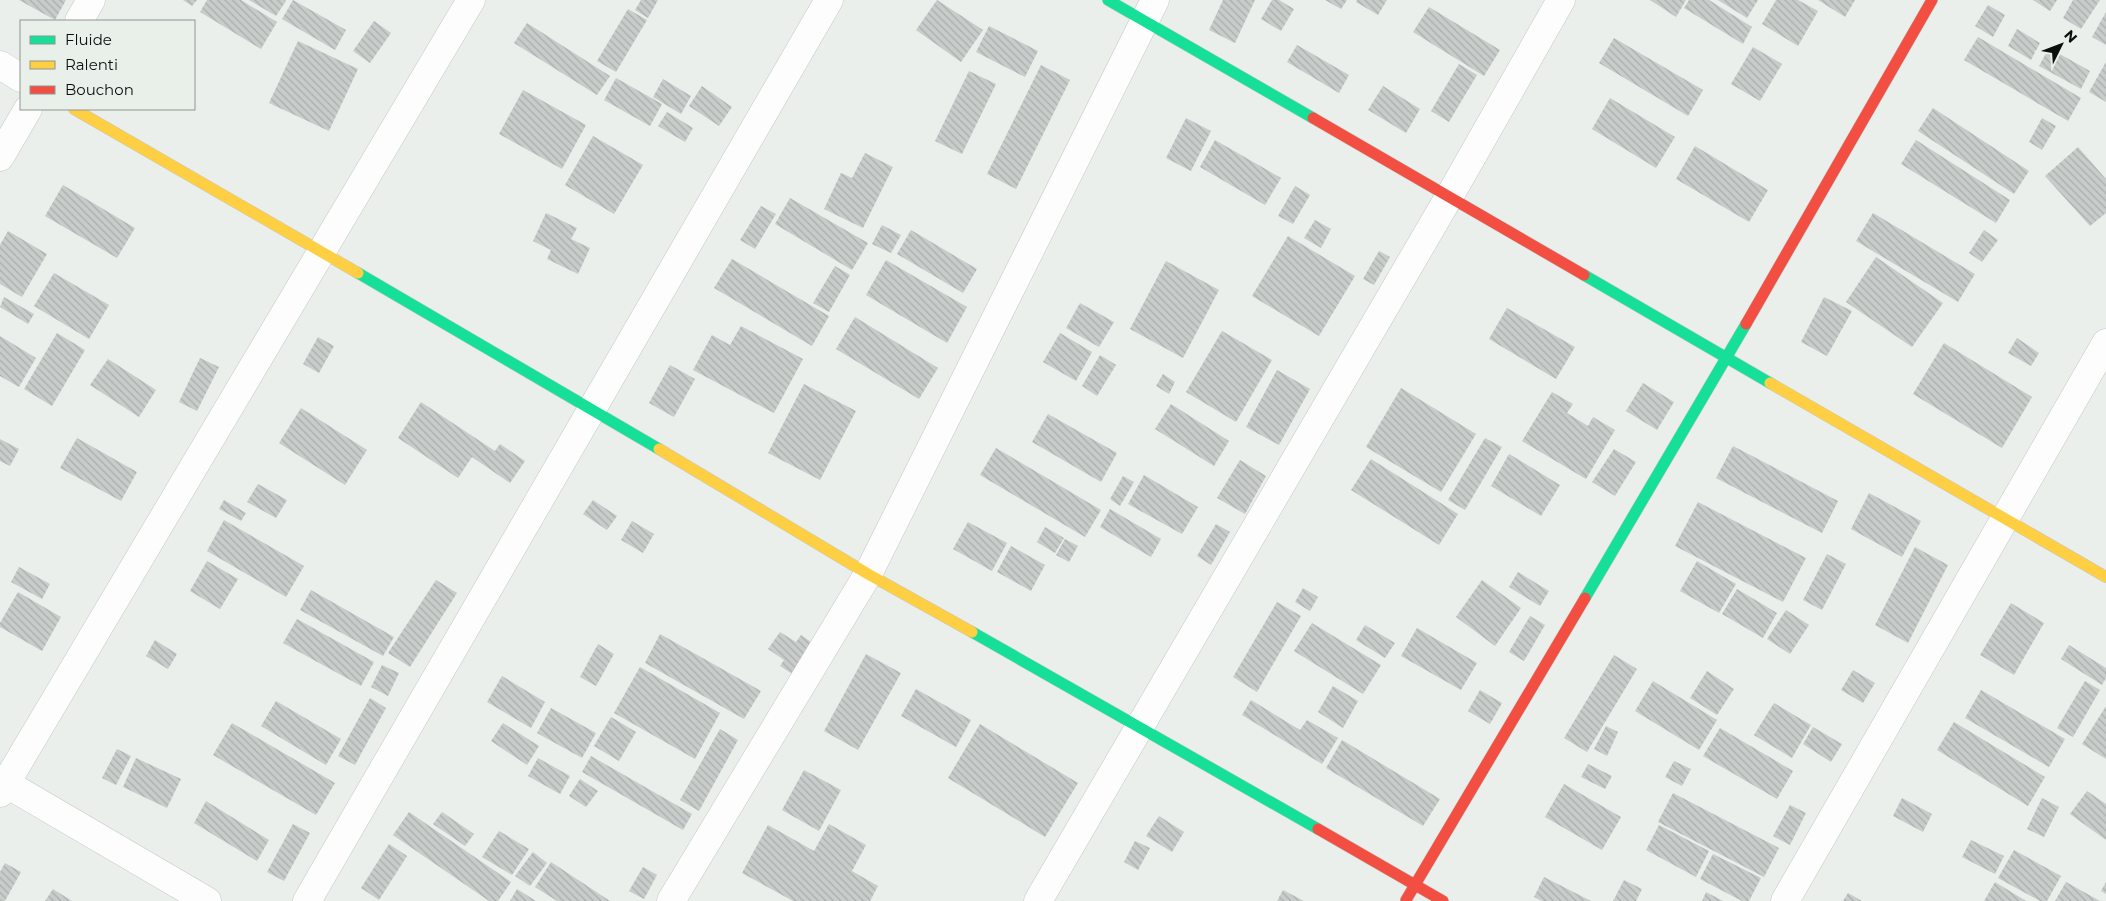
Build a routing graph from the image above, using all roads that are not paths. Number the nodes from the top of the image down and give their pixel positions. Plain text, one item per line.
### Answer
1 (91, 0) edge
2 (470, 0) edge
3 (830, 0) edge
4 (1108, 0) edge
5 (1561, 0) edge
6 (1932, 0) edge
7 (1149, 11) edge
8 (80, 20) edge
9 (0, 65) edge
10 (20, 77) edge
11 (27, 110) edge
12 (76, 110) edge
13 (0, 157) edge
14 (1449, 197) junction
15 (320, 252) junction
16 (2106, 343) edge
17 (1727, 358) junction
18 (592, 409) junction
19 (2005, 518) junction
20 (868, 574) junction
21 (2106, 577) edge
22 (1140, 726) junction
23 (2, 785) edge
24 (1414, 884) junction
25 (207, 901) edge
26 (307, 901) edge
27 (671, 901) edge
28 (1038, 901) edge
29 (1405, 901) edge
30 (1443, 901) edge
31 (1785, 901) edge

1 - 8 street
2 - 15 street
3 - 18 street
4 - 7 street
5 - 14 street
6 - 17 street
7 - 14 street
7 - 20 street
9 - 10 street
11 - 13 street
12 - 15 street
14 - 17 street
14 - 22 street
15 - 18 street
15 - 23 street
16 - 19 street
17 - 19 street
17 - 24 street
18 - 20 street
18 - 26 street
19 - 21 street
19 - 31 street
20 - 22 street
20 - 27 street
22 - 24 street
22 - 28 street
23 - 25 street
24 - 29 street
24 - 30 street

